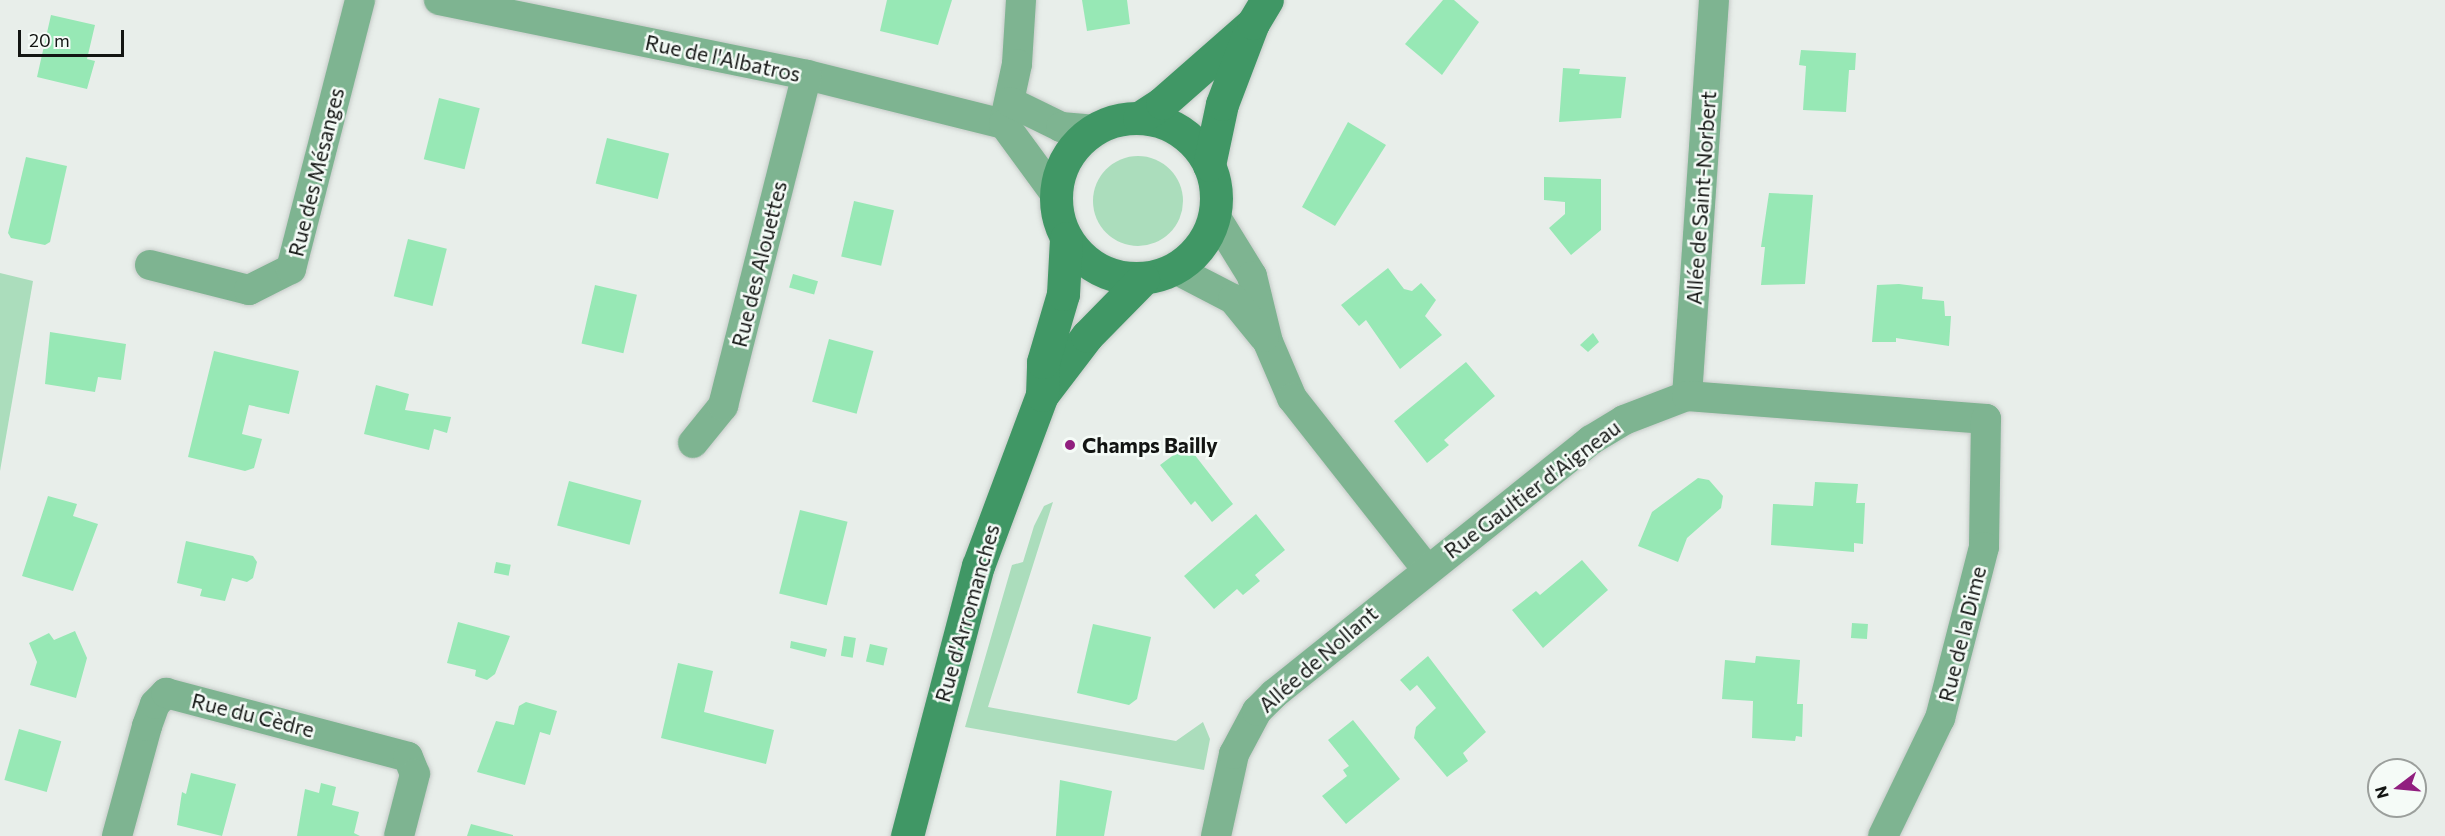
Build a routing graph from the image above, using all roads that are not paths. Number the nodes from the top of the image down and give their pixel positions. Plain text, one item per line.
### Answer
1 (360, 0) edge
2 (440, 0) edge
3 (1021, 0) edge
4 (1714, 0) edge
5 (1260, 12) edge
6 (807, 75) junction
7 (1007, 113) junction
8 (1139, 118) junction
9 (1093, 130) junction
10 (1209, 165) junction
11 (1056, 195) junction
12 (1215, 216) junction
13 (1066, 238) junction
14 (150, 265) dead end
15 (1175, 269) junction
16 (1143, 279) junction
17 (1268, 342) junction
18 (1042, 395) junction
19 (1687, 396) junction
20 (1986, 419) joint
21 (693, 443) dead end
22 (1425, 568) junction
23 (117, 836) edge
24 (399, 836) edge
25 (907, 836) edge
26 (1216, 836) edge
27 (1883, 836) edge

1 - 14 street, Rue des Mésanges
2 - 6 street, Rue de l'Albatros
3 - 7 street
4 - 19 street, Allée de Saint-Norbert
5 - 8 main road
5 - 10 main road
6 - 7 street, Rue de l'Albatros
6 - 21 street, Rue des Alouettes
7 - 9 street, Rue de l'Albatros
7 - 11 street
8 - 9 main road
8 - 10 main road
9 - 11 main road
10 - 12 main road
11 - 13 main road
12 - 15 main road
12 - 17 street, Rue Gaultier d'Aigneau
13 - 16 main road
13 - 18 main road, Rue d'Arromanches
15 - 16 main road
15 - 17 street, Rue Gaultier d'Aigneau
16 - 18 main road, Rue d'Arromanches
17 - 22 street, Rue Gaultier d'Aigneau
18 - 25 main road, Rue d'Arromanches
19 - 20 street, Rue Gaultier d'Aigneau
19 - 22 street, Rue Gaultier d'Aigneau
20 - 27 street, Rue de la Dime
22 - 26 street, Allée de Nollant
23 - 24 street, Rue du Cèdre

